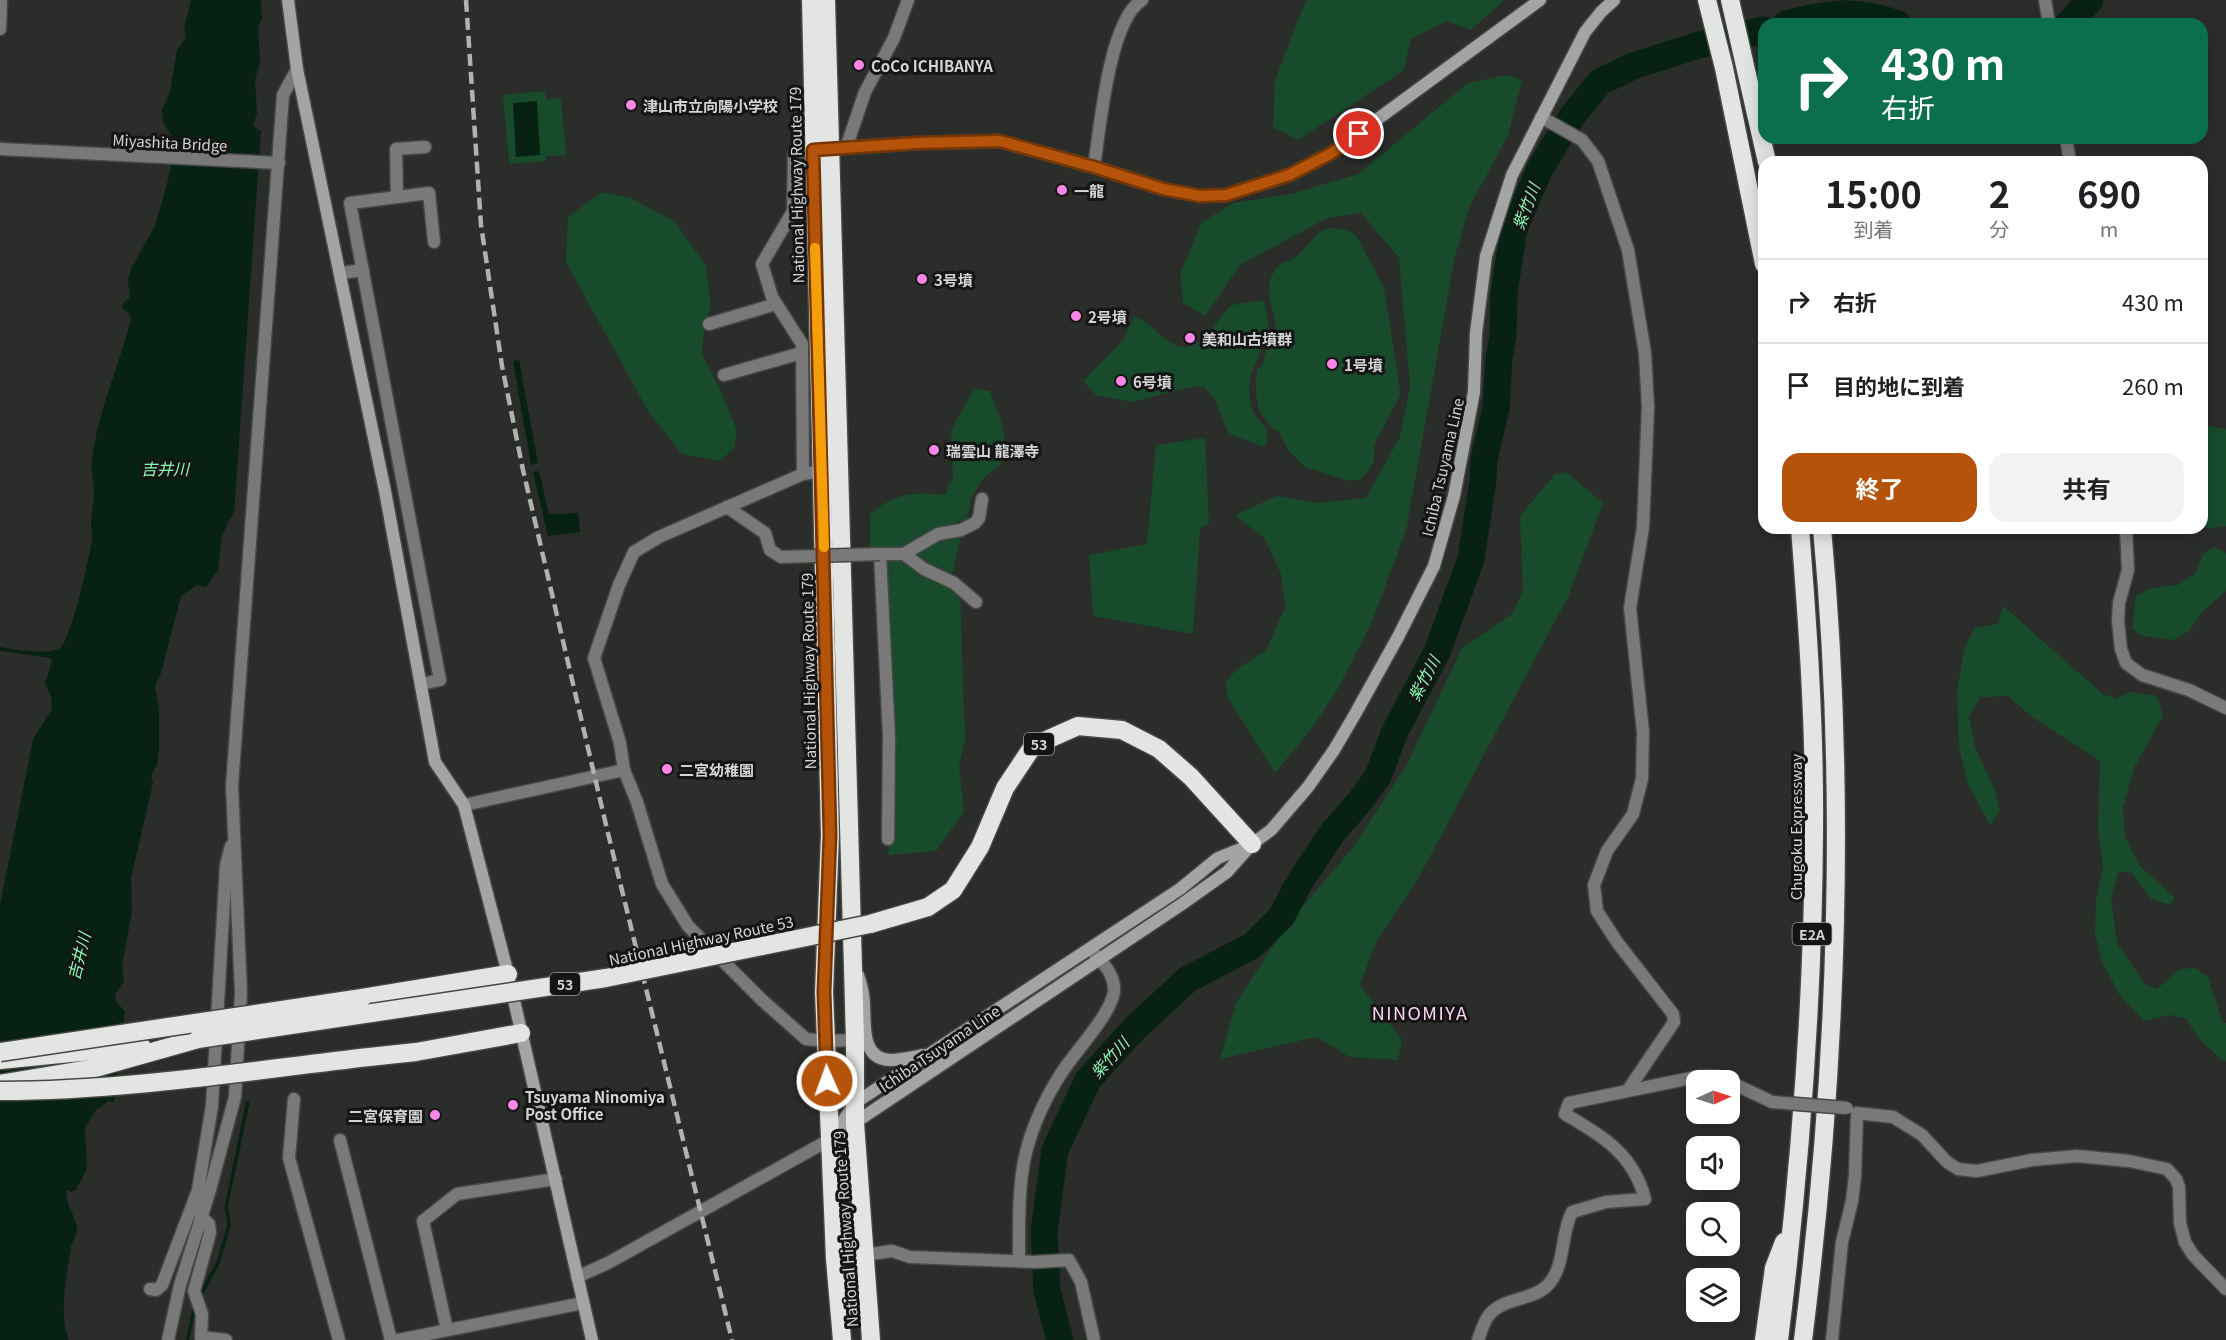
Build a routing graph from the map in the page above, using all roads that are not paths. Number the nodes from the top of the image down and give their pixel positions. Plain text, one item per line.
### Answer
1 (1, 0) edge
2 (288, 0) edge
3 (811, 0) edge
4 (826, 0) edge
5 (908, 0) edge
6 (1142, 0) edge
7 (1540, 0) edge
8 (1614, 0) edge
9 (1707, 0) edge
10 (1730, 0) edge
11 (2045, 0) edge
12 (2048, 18) edge
13 (0, 29) edge
14 (297, 69) junction
15 (1541, 117) junction
16 (1758, 120) edge
17 (425, 147) dead end
18 (0, 148) edge
19 (830, 149) junction
20 (279, 163) junction
21 (1094, 167) junction
22 (397, 197) junction
23 (1758, 235) edge
24 (434, 242) dead end
25 (363, 270) junction
26 (340, 273) junction
27 (776, 304) junction
28 (708, 324) dead end
29 (801, 353) junction
30 (724, 375) dead end
31 (821, 471) junction
32 (404, 488) junction
33 (385, 491) junction
34 (982, 500) dead end
35 (727, 507) junction
36 (1800, 534) edge
37 (1823, 534) edge
38 (2126, 534) edge
39 (880, 554) junction
40 (904, 554) junction
41 (976, 602) dead end
42 (421, 684) junction
43 (2226, 708) edge
44 (624, 770) junction
45 (464, 805) junction
46 (888, 839) dead end
47 (233, 842) junction
48 (1252, 844) junction
49 (1090, 949) junction
50 (852, 957) junction
51 (1099, 959) junction
52 (508, 974) junction
53 (521, 1033) junction
54 (198, 1039) junction
55 (855, 1040) junction
56 (825, 1041) junction
57 (0, 1052) edge
58 (930, 1054) junction
59 (0, 1060) edge
60 (1686, 1079) edge
61 (0, 1084) edge
62 (1740, 1087) edge
63 (1628, 1090) junction
64 (0, 1091) edge
65 (294, 1099) dead end
66 (855, 1103) junction
67 (1852, 1111) junction
68 (855, 1123) junction
69 (340, 1140) dead end
70 (829, 1140) junction
71 (556, 1179) junction
72 (198, 1190) junction
73 (201, 1216) junction
74 (1793, 1219) junction
75 (865, 1256) junction
76 (835, 1259) junction
77 (1019, 1261) junction
78 (577, 1277) junction
79 (150, 1289) dead end
80 (2226, 1289) edge
81 (582, 1303) junction
82 (447, 1330) junction
83 (168, 1340) edge
84 (226, 1340) edge
85 (339, 1340) edge
86 (391, 1340) edge
87 (398, 1340) edge
88 (592, 1340) edge
89 (842, 1340) edge
90 (871, 1340) edge
91 (1094, 1340) edge
92 (1478, 1340) edge
93 (1764, 1340) edge
94 (1779, 1340) edge
95 (1804, 1340) edge
96 (1832, 1340) edge

1 - 13 street
2 - 14 street
3 - 19 highway, National Highway Route 179
4 - 19 highway, National Highway Route 179
5 - 19 street
6 - 21 street
7 - 21 street
8 - 15 street, Ichiba Tsuyama Line
9 - 23 highway
10 - 16 highway
11 - 12 street
14 - 20 street
14 - 26 street
15 - 48 street, Ichiba Tsuyama Line
15 - 63 street
17 - 22 street
18 - 20 street, Miyashita Bridge
19 - 21 street
19 - 27 street
19 - 31 highway, National Highway Route 179
20 - 47 street
22 - 24 street
22 - 25 street
25 - 26 street
25 - 32 street
26 - 33 street
27 - 28 street
27 - 29 street
29 - 30 street
29 - 31 street
31 - 35 street
31 - 50 highway, National Highway Route 179
31 - 56 highway, National Highway Route 179
32 - 33 street
32 - 42 street
33 - 42 street
34 - 40 street
35 - 39 street, bridge
35 - 44 street
36 - 74 highway, Chugoku Expressway / E2A
37 - 95 highway, E2A
38 - 43 street
39 - 40 street
39 - 46 street
40 - 41 street
42 - 45 street
44 - 45 street
44 - 56 street
45 - 52 street
47 - 72 street
47 - 73 street
48 - 49 street, Ichiba Tsuyama Line
48 - 51 street, Ichiba Tsuyama Line
48 - 54 highway, National Highway Route 53 / 53, bridge
49 - 51 street
49 - 58 street, Ichiba Tsuyama Line
50 - 55 highway, National Highway Route 179
50 - 58 street
51 - 68 street, Ichiba Tsuyama Line
51 - 77 street
52 - 53 street
52 - 57 highway, bridge
53 - 64 highway, bridge
53 - 71 street
54 - 59 highway, National Highway Route 53 / 53
54 - 61 highway, National Highway Route 53 / 53
55 - 56 street
55 - 66 highway, National Highway Route 179
56 - 70 highway, National Highway Route 179
58 - 66 street, Ichiba Tsuyama Line
60 - 63 street
62 - 67 street, bridge
63 - 92 street
65 - 85 street
66 - 68 highway, National Highway Route 179
66 - 70 street, Ichiba Tsuyama Line
67 - 80 street
67 - 96 street
68 - 70 street, Ichiba Tsuyama Line
68 - 75 highway, National Highway Route 179
69 - 86 street
70 - 76 highway, National Highway Route 179
70 - 78 street
71 - 78 street
71 - 82 street
72 - 73 street
72 - 79 street
73 - 83 street
73 - 84 street
74 - 93 highway
74 - 94 highway, Chugoku Expressway / E2A
75 - 76 street
75 - 77 street
75 - 90 highway, National Highway Route 179
76 - 89 highway, National Highway Route 179
77 - 91 street
78 - 81 street
81 - 82 street
81 - 88 street
82 - 87 street

